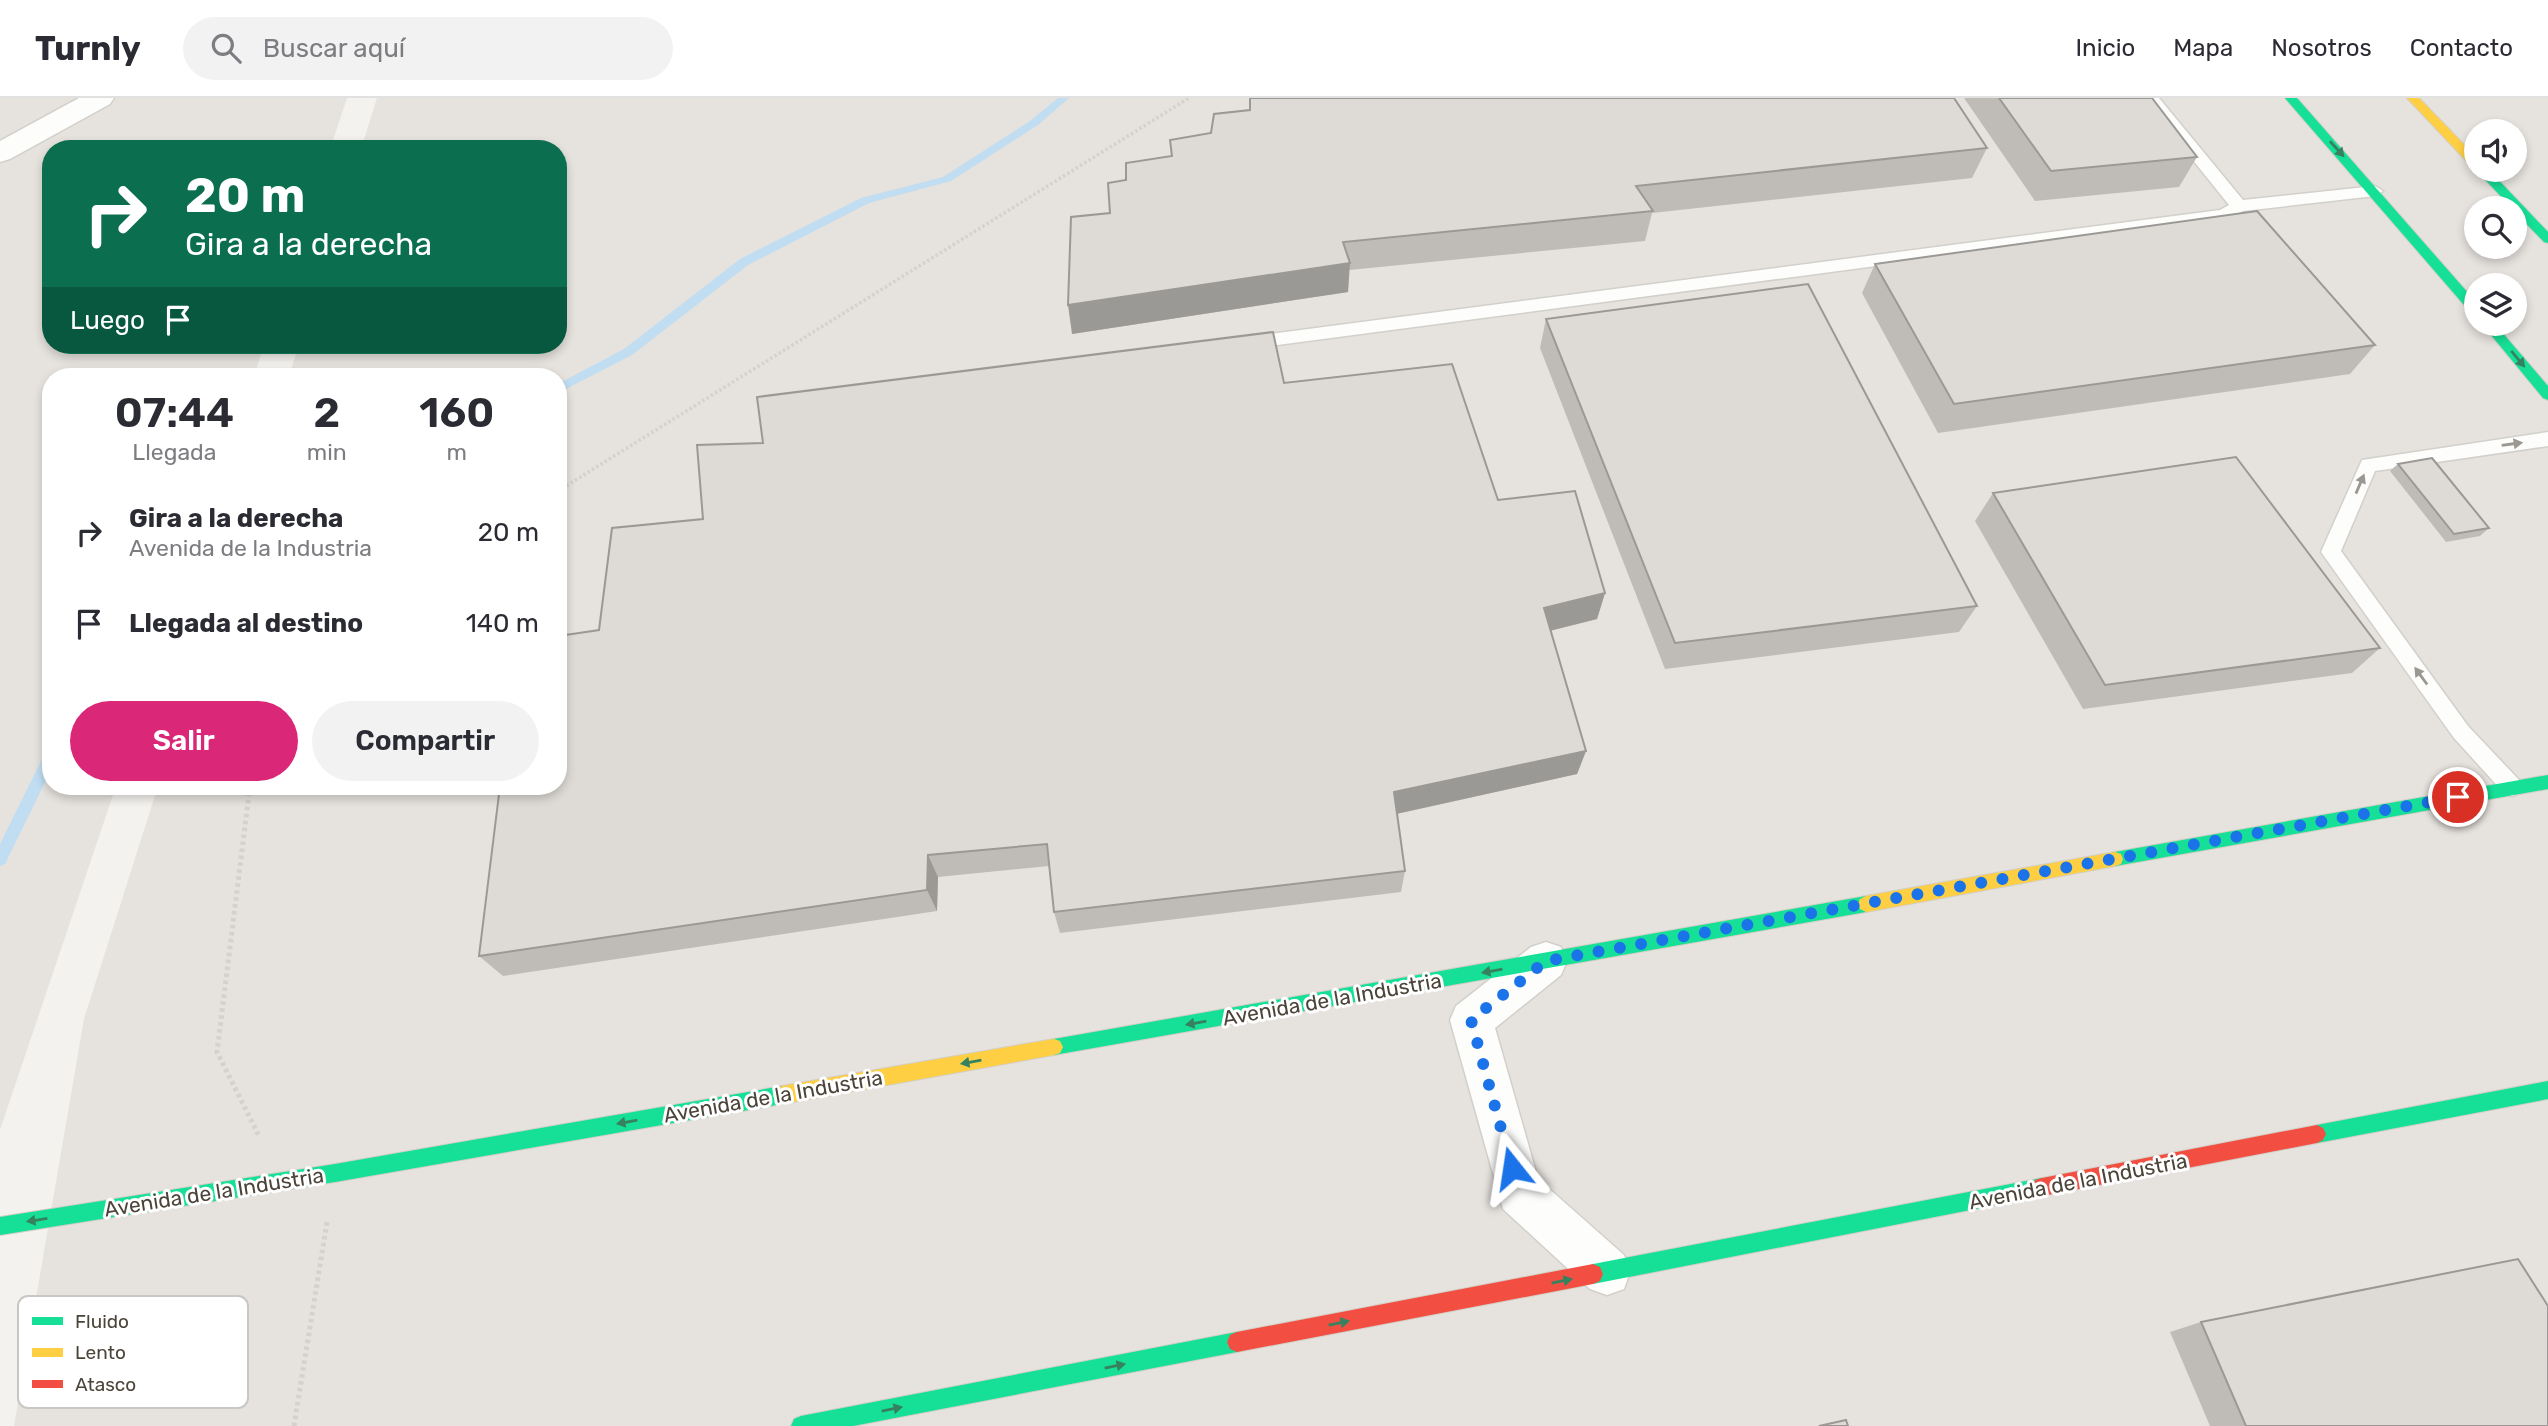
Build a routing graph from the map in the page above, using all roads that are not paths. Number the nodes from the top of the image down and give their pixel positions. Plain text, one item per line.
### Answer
1 (100, 98) edge
2 (2151, 98) edge
3 (2291, 98) edge
4 (2413, 98) edge
5 (2464, 151) edge
6 (0, 152) edge
7 (2493, 182) edge
8 (2375, 191) junction
9 (2239, 206) junction
10 (2548, 239) edge
11 (2464, 296) edge
12 (2498, 336) edge
13 (1228, 346) edge
14 (2548, 395) edge
15 (2548, 439) edge
16 (2548, 782) edge
17 (2512, 787) junction
18 (1546, 961) junction
19 (2548, 1090) edge
20 (0, 1226) edge
21 (1607, 1272) junction
22 (801, 1426) edge

1 - 6 street
2 - 9 lane
3 -> 8 street
4 - 5 street
7 - 10 street
8 - 9 lane
8 - 11 street
9 - 13 lane
12 -> 14 street
17 -> 15 lane
16 - 17 street, Avenida de la Industria
17 - 18 street, Avenida de la Industria
18 -> 20 street, Avenida de la Industria
18 - 21 street, Avenida de la Industria
19 - 21 street, Avenida de la Industria
22 -> 21 street, Avenida de la Industria

